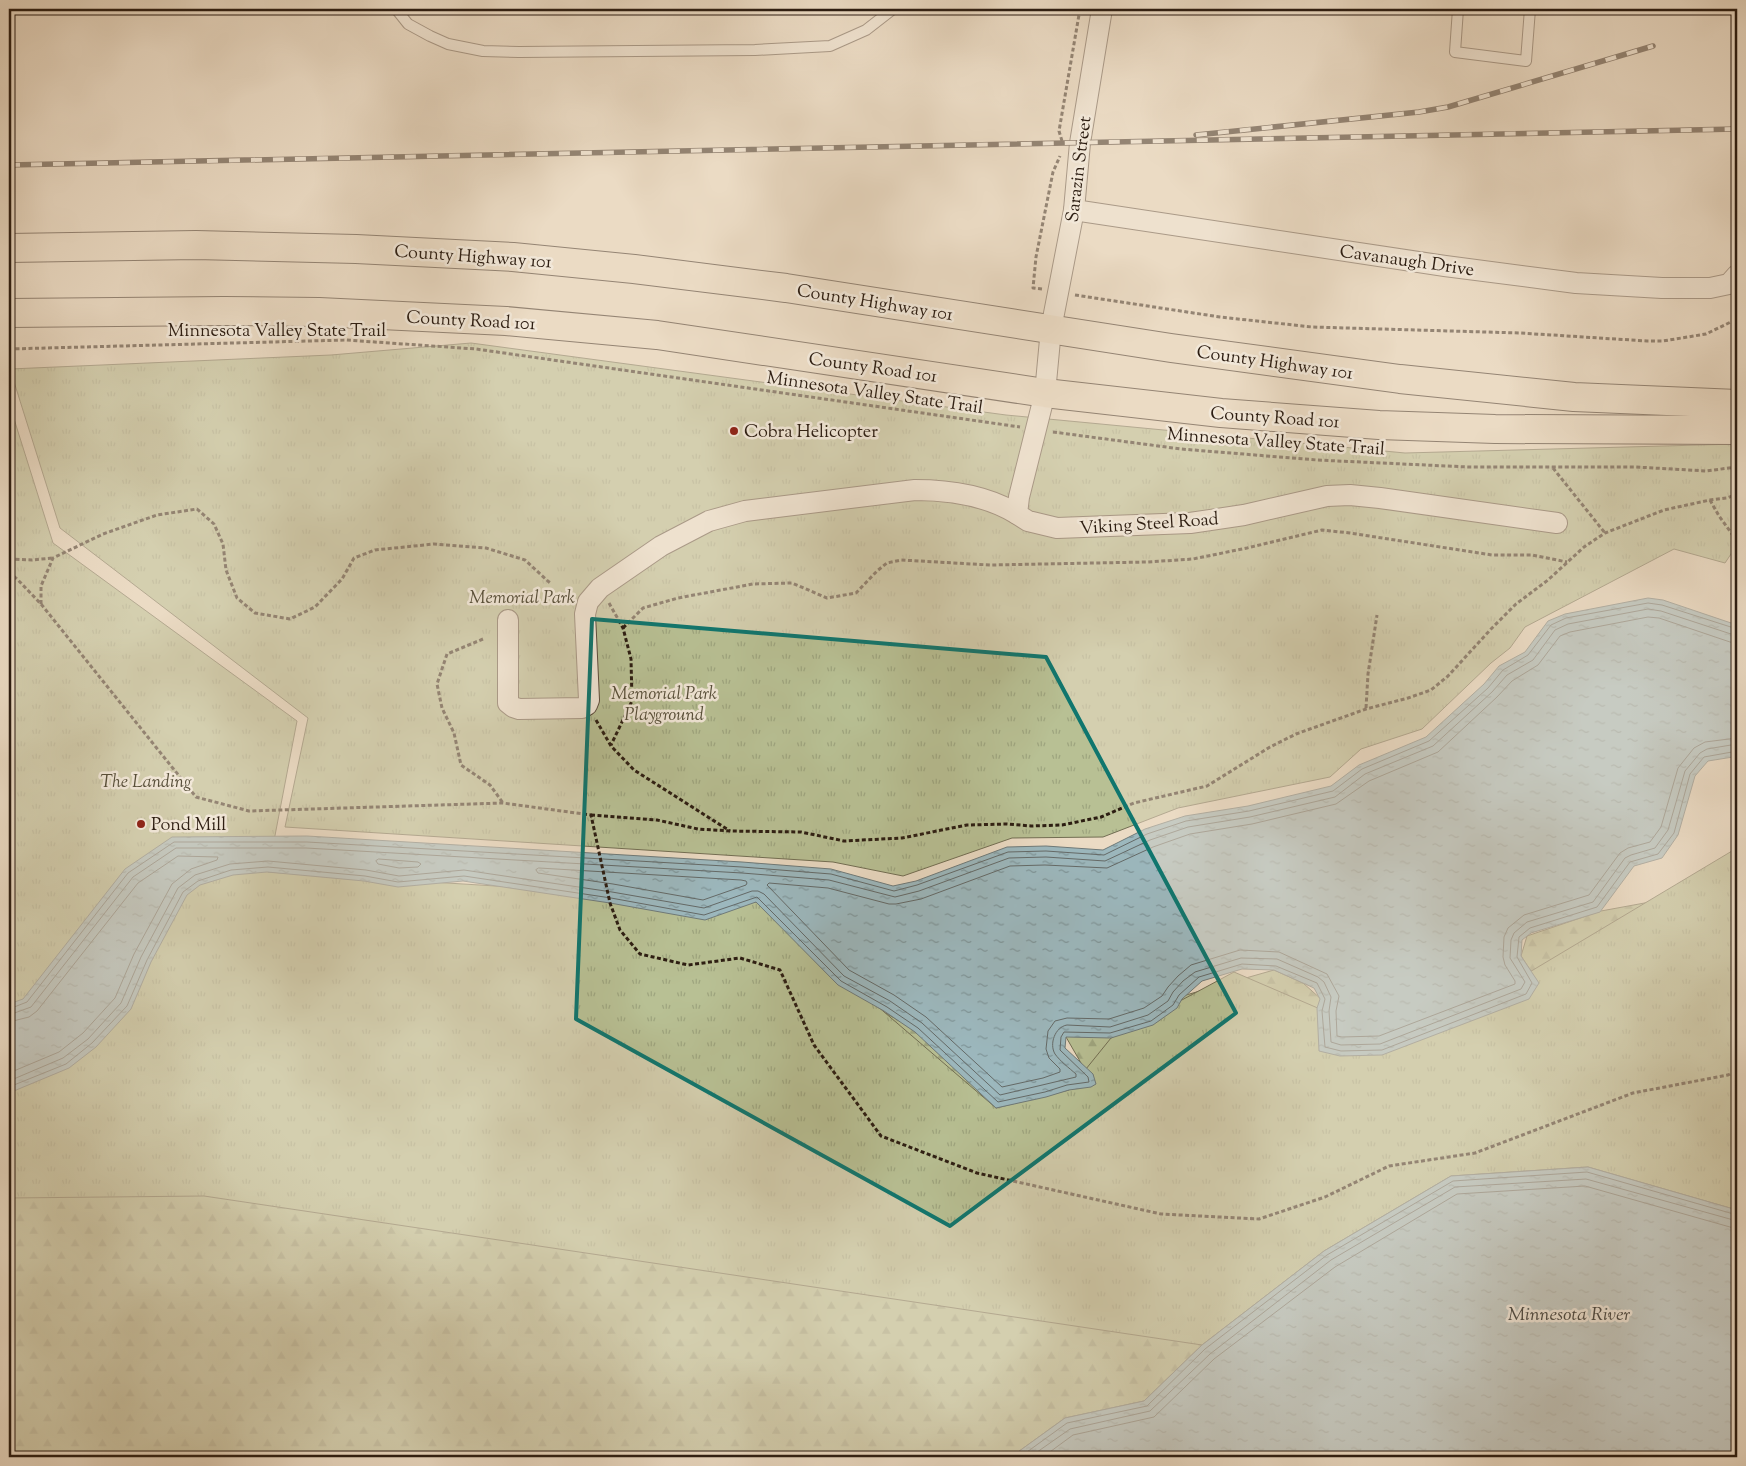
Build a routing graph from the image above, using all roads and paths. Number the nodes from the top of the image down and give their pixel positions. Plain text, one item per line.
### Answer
1 (396, 9) edge
2 (893, 9) edge
3 (1080, 9) edge
4 (1102, 9) edge
5 (1458, 9) edge
6 (1530, 9) edge
7 (1063, 144) dead end
8 (1061, 149) dead end
9 (1074, 210) junction
10 (9, 248) edge
11 (1737, 276) edge
12 (1058, 292) junction
13 (9, 313) edge
14 (1737, 319) edge
15 (1051, 329) junction
16 (9, 349) edge
17 (1045, 393) junction
18 (1737, 404) edge
19 (1036, 430) junction
20 (1737, 430) edge
21 (1737, 467) edge
22 (1553, 468) junction
23 (1737, 494) edge
24 (1710, 500) junction
25 (1017, 514) junction
26 (1557, 523) dead end
27 (1605, 533) junction
28 (1737, 541) edge
29 (53, 558) junction
30 (9, 559) edge
31 (1567, 562) junction
32 (9, 572) edge
33 (550, 583) dead end
34 (600, 588) junction
35 (41, 604) junction
36 (1377, 614) dead end
37 (508, 620) dead end
38 (623, 628) junction
39 (483, 639) dead end
40 (588, 705) junction
41 (1366, 708) junction
42 (611, 746) junction
43 (503, 804) junction
44 (591, 816) junction
45 (730, 831) junction
46 (1737, 1070) edge

1 - 2 lane
3 - 7 path
4 - 9 street, Sarazin Street
5 - 6 lane
8 - 12 path
9 - 11 street, Cavanaugh Drive
9 - 12 street, Sarazin Street
10 - 15 main road, County Highway 101
12 - 14 path
12 - 15 street, Sarazin Street
13 - 17 main road, County Road 101
15 - 17 street
15 - 18 main road, County Highway 101
16 - 19 path, Minnesota Valley State Trail
17 - 19 street
17 - 20 main road, County Road 101
19 - 22 path, Minnesota Valley State Trail
19 - 25 street
21 - 22 path, Minnesota Valley State Trail
22 - 27 path
23 - 24 path
24 - 27 path
24 - 28 path
25 - 26 street, Viking Steel Road
25 - 34 street, Viking Steel Road
27 - 31 path
29 - 30 path
29 - 33 path
29 - 35 path
31 - 38 path
31 - 41 path
32 - 35 path
34 - 38 path
34 - 40 street
35 - 43 path
36 - 41 path
37 - 40 street
38 - 42 path
39 - 43 path
40 - 42 path
41 - 45 path
42 - 45 path
43 - 44 path
44 - 45 path
44 - 46 path

